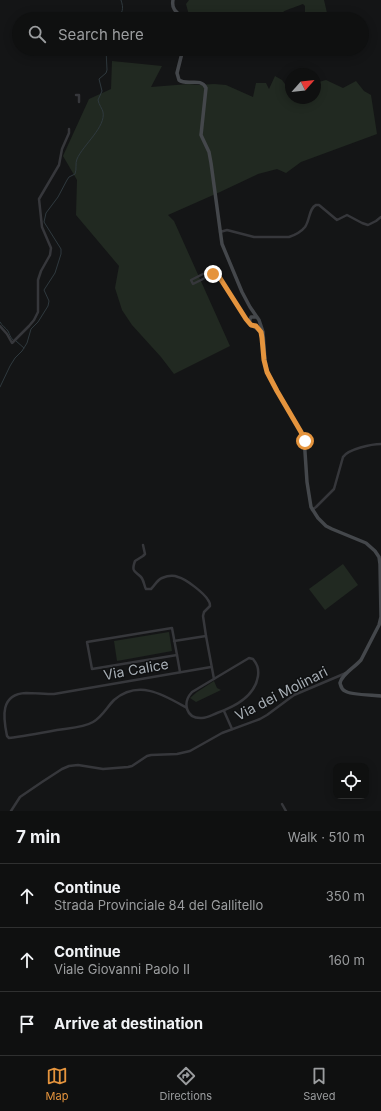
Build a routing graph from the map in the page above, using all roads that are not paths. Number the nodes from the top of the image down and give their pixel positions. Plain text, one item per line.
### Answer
1 (173, 0) edge
2 (176, 12) edge
3 (181, 56) edge
4 (76, 95) dead end
5 (79, 102) dead end
6 (70, 129) dead end
7 (381, 217) edge
8 (220, 232) junction
9 (218, 275) junction
10 (250, 307) junction
11 (256, 317) junction
12 (250, 319) junction
13 (259, 322) junction
14 (0, 326) edge
15 (255, 326) junction
16 (262, 338) junction
17 (381, 444) edge
18 (312, 510) junction
19 (142, 545) dead end
20 (206, 636) junction
21 (174, 641) junction
22 (177, 655) junction
23 (211, 667) junction
24 (180, 672) junction
25 (346, 673) junction
26 (214, 679) junction
27 (381, 696) edge
28 (187, 708) junction
29 (224, 711) junction
30 (232, 729) junction
31 (282, 804) dead end
32 (11, 811) edge
33 (286, 811) edge

1 - 2 street
3 - 8 street
4 - 5 street
6 - 14 street
7 - 8 street
8 - 10 street
9 - 9 street
9 - 12 street
10 - 11 street
10 - 12 street
11 - 12 street
11 - 13 street
12 - 15 street
13 - 15 street
13 - 16 street
15 - 16 street
16 - 18 street
17 - 18 street
18 - 25 street
19 - 20 street
20 - 21 street
20 - 23 street
21 - 22 street
21 - 22 street
22 - 24 street
23 - 24 street, Via Calice
23 - 26 street
24 - 28 street, Via Calice
25 - 27 street
25 - 30 street, Via dei Molinari
26 - 28 street
26 - 29 street
28 - 29 street
29 - 30 street
30 - 32 street, Via dei Molinari
31 - 33 street

